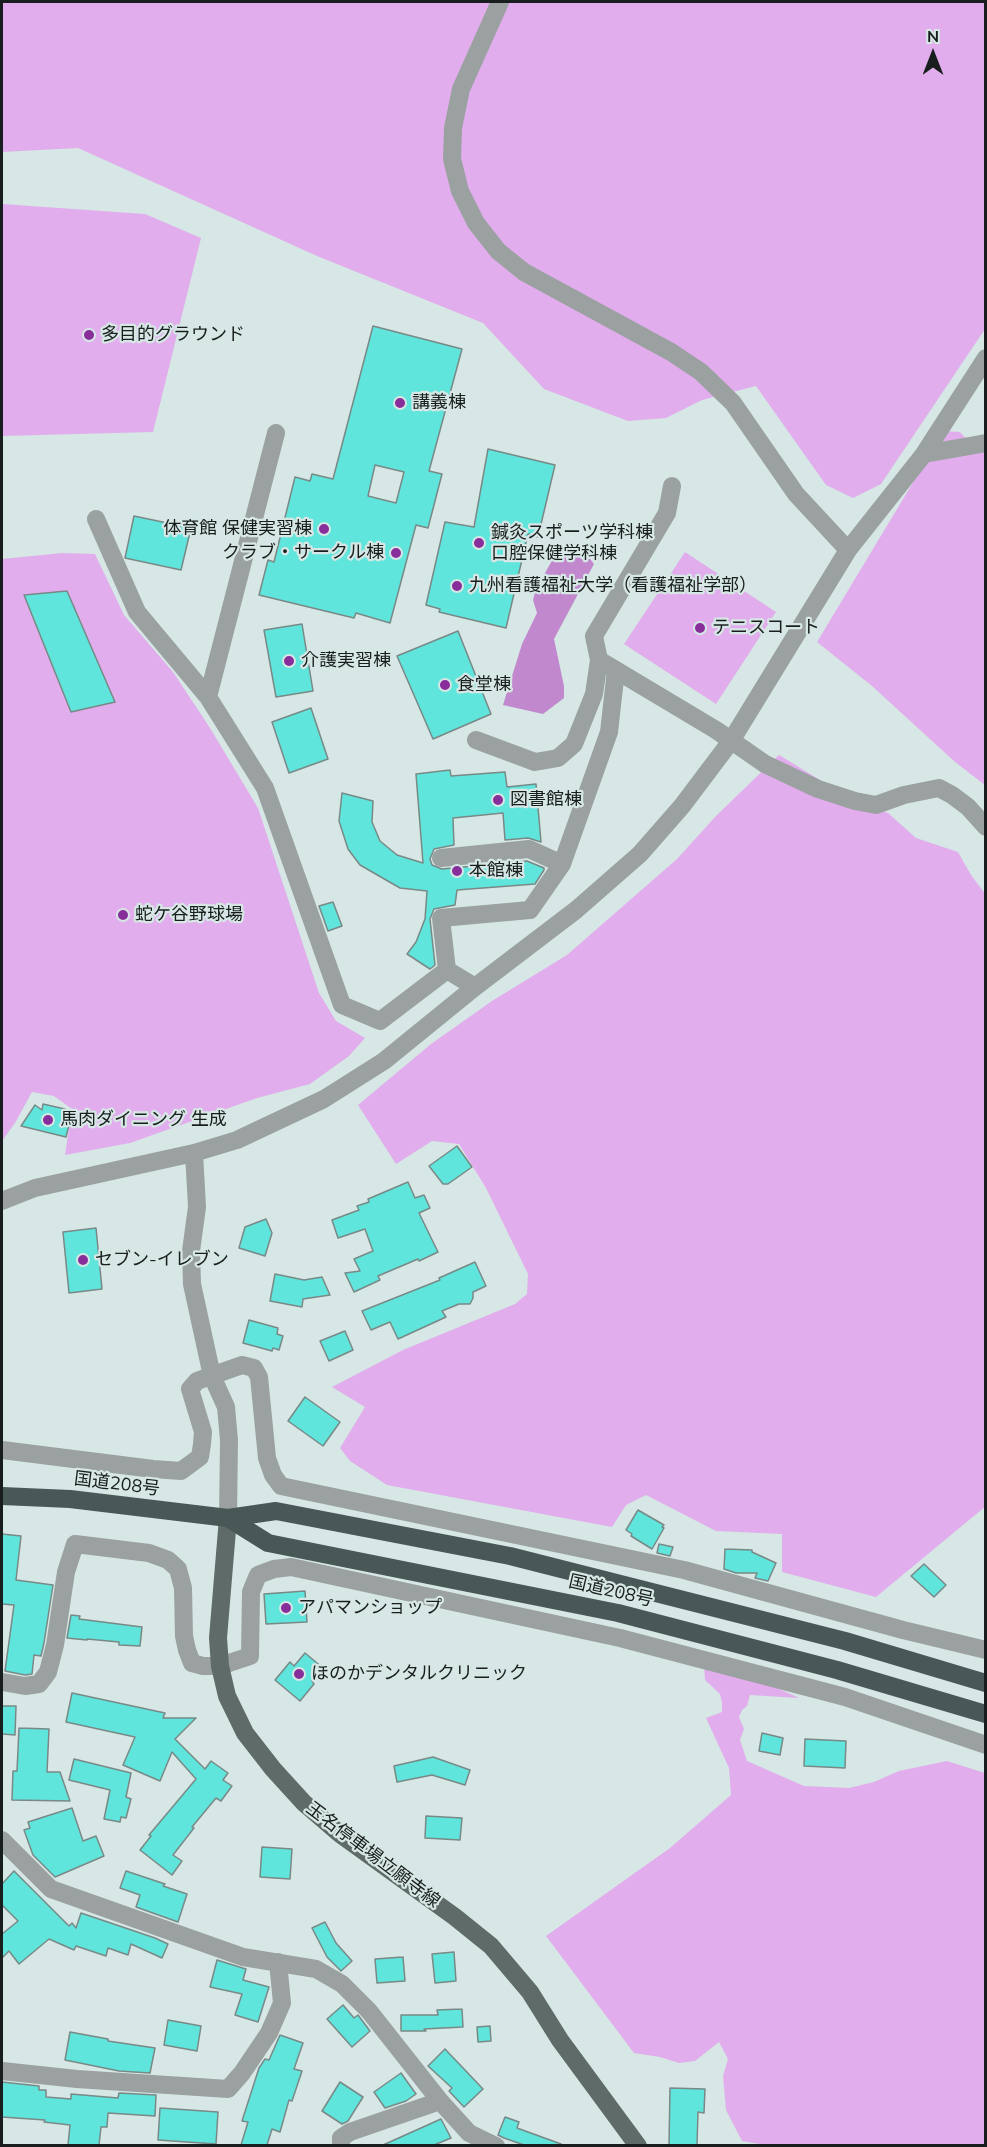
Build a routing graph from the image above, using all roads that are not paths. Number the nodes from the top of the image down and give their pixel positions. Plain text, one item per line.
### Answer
1 (500, 2) edge
2 (986, 358) edge
3 (276, 433) dead end
4 (986, 443) edge
5 (924, 454) junction
6 (672, 486) dead end
7 (96, 519) dead end
8 (848, 550) junction
9 (600, 660) junction
10 (616, 670) junction
11 (208, 697) junction
12 (476, 740) dead end
13 (731, 741) junction
14 (986, 827) edge
15 (441, 858) dead end
16 (562, 864) junction
17 (447, 970) junction
18 (475, 987) junction
19 (194, 1153) junction
20 (2, 1201) edge
21 (212, 1376) junction
22 (2, 1450) edge
23 (2, 1496) edge
24 (228, 1518) junction
25 (986, 1650) edge
26 (220, 1666) junction
27 (2, 1683) edge
28 (986, 1683) edge
29 (986, 1714) edge
30 (986, 1745) edge
31 (2, 1840) edge
32 (278, 1962) junction
33 (2, 2071) edge
34 (440, 2102) junction
35 (341, 2145) edge
36 (496, 2145) edge
37 (638, 2145) edge

1 - 8 street
2 - 5 street
3 - 11 street
4 - 5 street
5 - 8 street
6 - 9 street
7 - 11 street
8 - 13 street
9 - 10 street
9 - 12 street
10 - 13 street
10 - 16 street
11 - 17 street
13 - 14 street
13 - 18 street
15 - 16 street
16 - 17 street
17 - 18 street
18 - 19 street
19 - 20 street
19 - 21 street
21 - 22 street
21 - 24 street
21 - 25 street
23 - 24 highway, 国道208号
24 - 26 main road, 玉名停車場立願寺線
24 - 28 highway, 国道208号
24 - 29 highway, 国道208号
26 - 27 street
26 - 30 street
26 - 37 main road, 玉名停車場立願寺線
31 - 32 street
32 - 33 street
32 - 34 street
34 - 35 street
34 - 36 street

